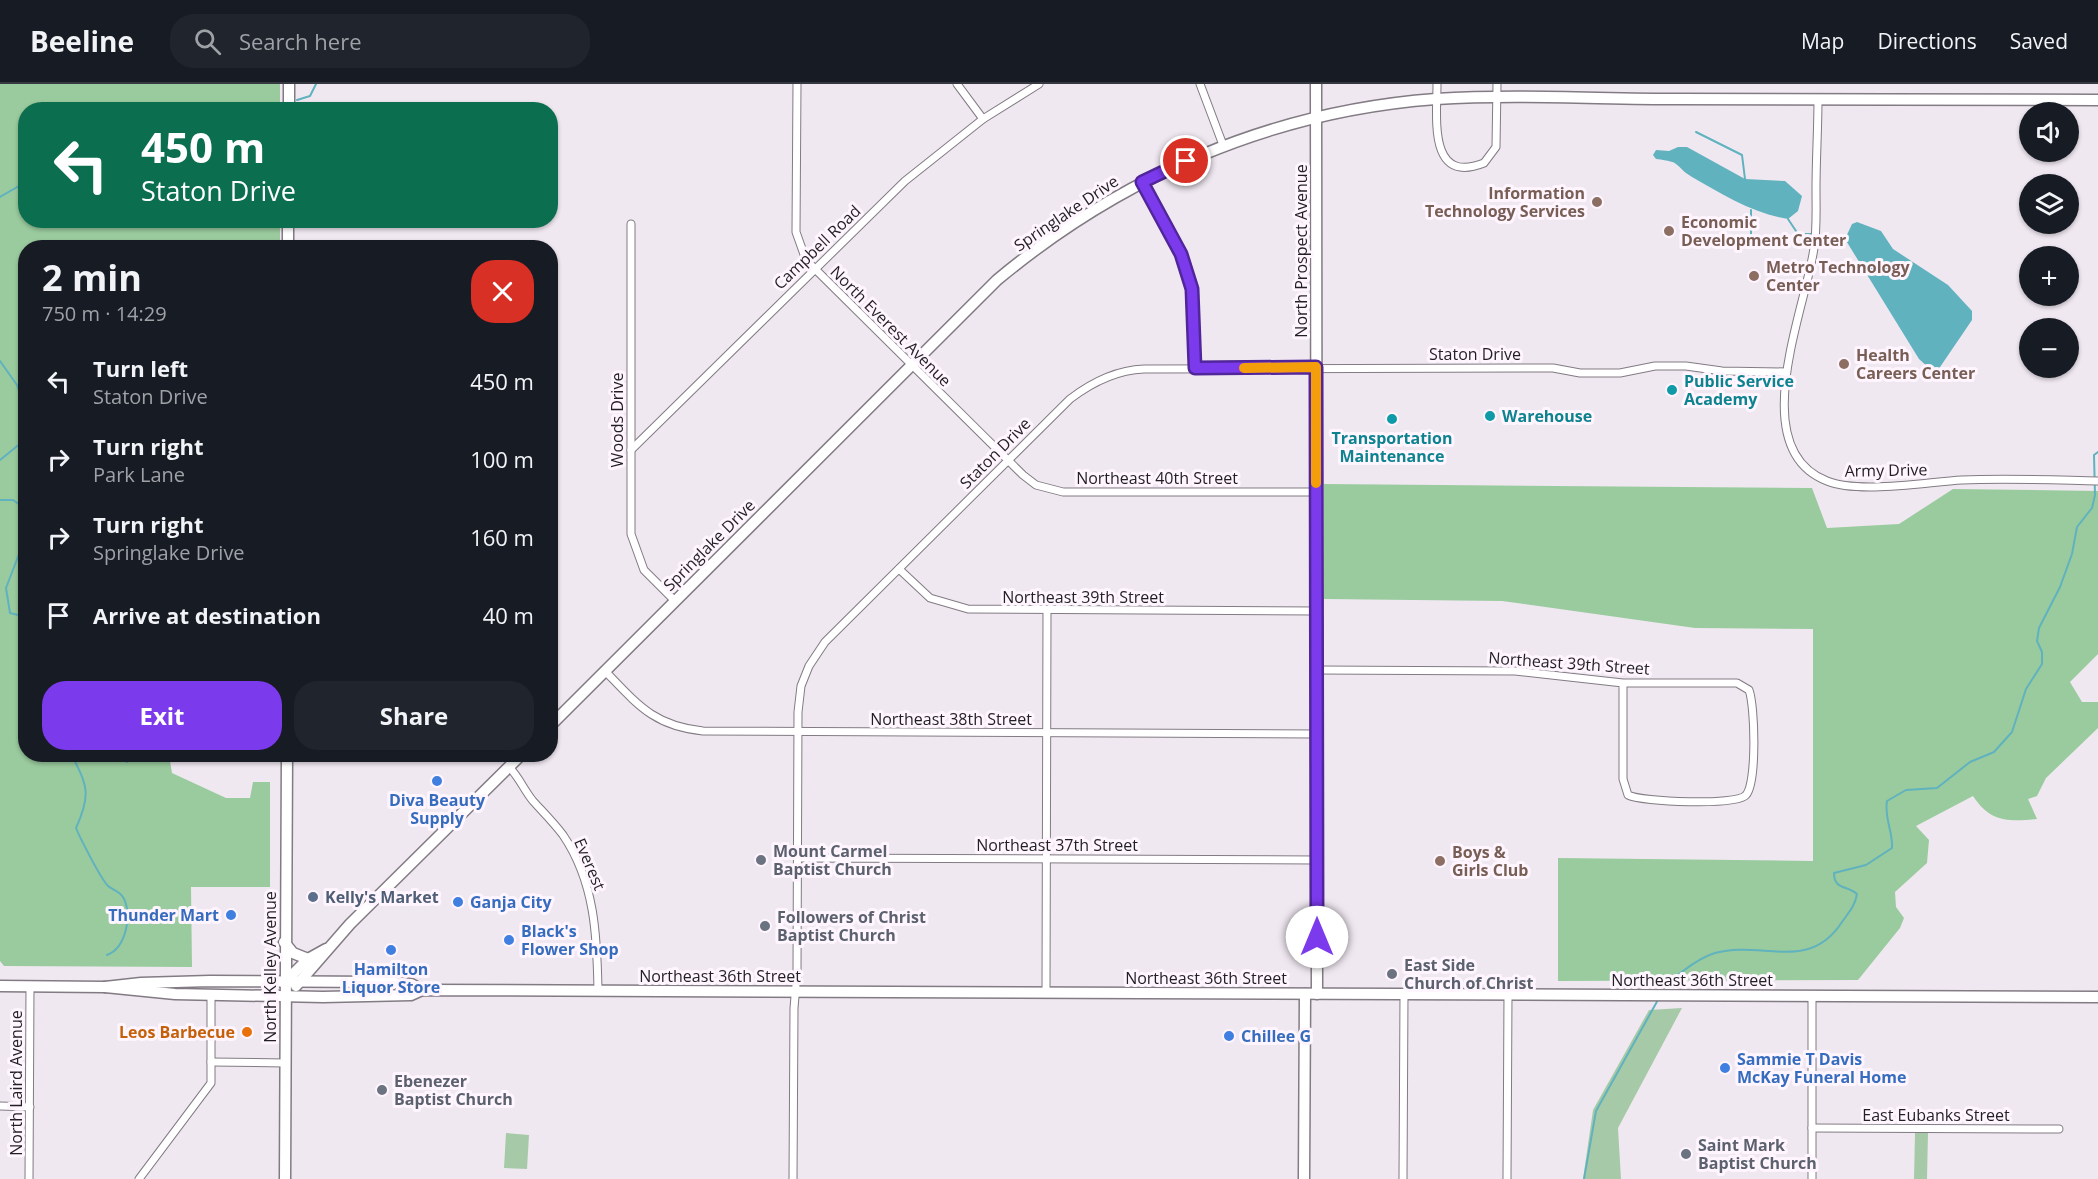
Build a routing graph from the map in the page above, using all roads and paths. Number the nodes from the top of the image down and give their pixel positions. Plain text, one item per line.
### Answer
1 (289, 84) edge
2 (797, 84) edge
3 (957, 84) edge
4 (1039, 84) edge
5 (1200, 84) edge
6 (1316, 84) edge
7 (1437, 84) edge
8 (1497, 84) edge
9 (1497, 98) junction
10 (1437, 99) junction
11 (1818, 99) junction
12 (2098, 100) edge
13 (289, 102) edge
14 (1316, 117) junction
15 (983, 119) junction
16 (1223, 145) junction
17 (1142, 182) junction
18 (631, 224) dead end
19 (815, 268) junction
20 (911, 365) junction
21 (1316, 367) junction
22 (1195, 368) junction
23 (1786, 372) junction
24 (631, 450) junction
25 (1007, 460) junction
26 (2098, 481) edge
27 (1316, 492) junction
28 (899, 569) junction
29 (675, 601) junction
30 (1047, 610) junction
31 (1317, 611) junction
32 (1317, 670) junction
33 (605, 671) junction
34 (1623, 683) junction
35 (558, 718) edge
36 (798, 732) junction
37 (1048, 733) junction
38 (1317, 734) junction
39 (287, 762) edge
40 (514, 762) edge
41 (509, 767) junction
42 (797, 858) junction
43 (1048, 859) junction
44 (1317, 860) junction
45 (284, 942) junction
46 (326, 949) junction
47 (308, 959) junction
48 (210, 981) junction
49 (284, 983) junction
50 (299, 983) junction
51 (0, 986) edge
52 (30, 986) junction
53 (105, 987) junction
54 (422, 990) junction
55 (598, 990) junction
56 (796, 991) junction
57 (1047, 992) junction
58 (211, 994) junction
59 (1305, 994) junction
60 (1317, 994) junction
61 (1404, 994) junction
62 (1508, 994) junction
63 (1812, 996) junction
64 (285, 997) junction
65 (2098, 997) edge
66 (211, 1062) junction
67 (285, 1063) junction
68 (0, 1106) edge
69 (30, 1107) junction
70 (1812, 1128) junction
71 (2059, 1129) dead end
72 (29, 1179) edge
73 (139, 1179) edge
74 (285, 1179) edge
75 (793, 1179) edge
76 (1304, 1179) edge
77 (1403, 1179) edge
78 (1507, 1179) edge
79 (1812, 1179) edge

1 - 13 street
2 - 19 street, North Everest Avenue
3 - 15 street
4 - 15 street, Campbell Road
5 - 16 street
6 - 14 street, North Prospect Avenue
7 - 10 street
8 - 9 street
9 - 10 street, Springlake Drive
9 - 10 street
9 - 11 street, Springlake Drive
10 - 14 street, Springlake Drive
11 - 12 street, Springlake Drive
11 - 23 street, Army Drive
14 - 16 street, Springlake Drive
14 - 21 street, North Prospect Avenue
15 - 19 street, Campbell Road
16 - 17 street, Springlake Drive
17 - 20 street, Springlake Drive
17 - 22 street
18 - 24 street, Woods Drive
19 - 20 street, North Everest Avenue
19 - 24 street, Campbell Road
20 - 25 street, North Everest Avenue
20 - 29 street, Springlake Drive
21 - 22 street, Staton Drive
21 - 23 street, Staton Drive
21 - 27 street, North Prospect Avenue
22 - 25 street, Staton Drive
23 - 26 street, Army Drive
24 - 29 street, Woods Drive
25 - 27 street, Northeast 40th Street
25 - 28 street, Staton Drive
27 - 31 street, North Prospect Avenue
28 - 30 street, Northeast 39th Street
28 - 36 street, Staton Drive
29 - 33 street, Springlake Drive
30 - 31 street, Northeast 39th Street
30 - 37 street
31 - 32 street, North Prospect Avenue
32 - 34 street, Northeast 39th Street
32 - 38 street, North Prospect Avenue
33 - 35 street, Springlake Drive
33 - 36 street, Northeast 38th Street
34 - 34 street, Northeast 39th Street
36 - 37 street, Northeast 38th Street
36 - 42 street, Staton Drive
37 - 38 street, Northeast 38th Street
37 - 43 street
38 - 44 street, North Prospect Avenue
39 - 45 street, North Kelley Avenue
40 - 41 street
41 - 46 street
41 - 55 street, Everest
42 - 43 street, Northeast 37th Street
42 - 56 street, Staton Drive
43 - 44 street, Northeast 37th Street
43 - 57 street
44 - 60 street, North Prospect Avenue
45 - 47 street
45 - 49 street, North Kelley Avenue
46 - 47 street
46 - 50 street
47 - 49 street
48 - 49 street, Northeast 36th Street
48 - 53 street, Northeast 36th Street
48 - 58 street
49 - 50 street, Northeast 36th Street
49 - 64 street, North Kelley Avenue
50 - 54 street, Northeast 36th Street
50 - 64 street
51 - 52 street, Northeast 36th Street
52 - 53 street, Northeast 36th Street
52 - 69 street, North Laird Avenue
53 - 58 street, Northeast 36th Street
54 - 55 street, Northeast 36th Street
54 - 64 street, Northeast 36th Street
55 - 56 street, Northeast 36th Street
56 - 57 street, Northeast 36th Street
56 - 75 street, Staton Drive
57 - 59 street, Northeast 36th Street
58 - 64 street, Northeast 36th Street
58 - 66 street
59 - 60 street, Northeast 36th Street
59 - 76 street
60 - 61 street, Northeast 36th Street
61 - 62 street, Northeast 36th Street
61 - 77 street
62 - 63 street, Northeast 36th Street
62 - 78 street
63 - 65 street, Northeast 36th Street
63 - 70 street
64 - 67 street, North Kelley Avenue
66 - 67 street
66 - 73 street
67 - 74 street, North Kelley Avenue
68 - 69 street
69 - 72 street, North Laird Avenue
70 - 71 street, East Eubanks Street
70 - 79 street

